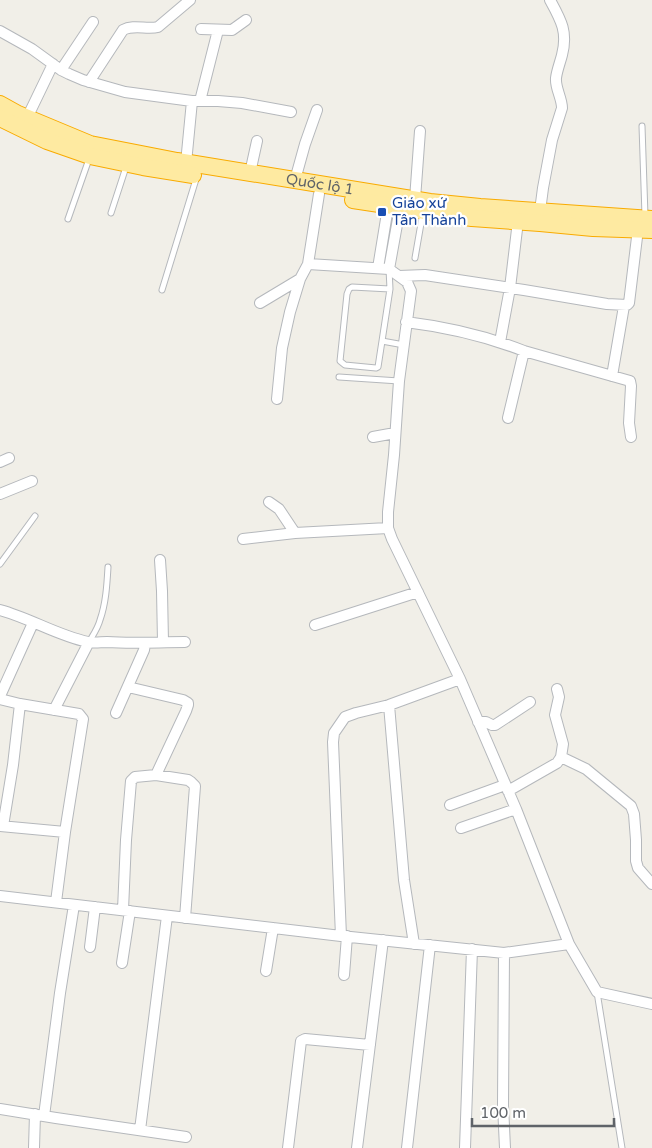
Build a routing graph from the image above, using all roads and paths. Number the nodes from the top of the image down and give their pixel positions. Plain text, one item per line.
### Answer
1 (190, 0) edge
2 (550, 0) edge
3 (246, 20) dead end
4 (93, 22) dead end
5 (201, 29) dead end
6 (218, 30) junction
7 (0, 31) edge
8 (57, 67) junction
9 (89, 82) junction
10 (196, 101) junction
11 (0, 104) edge
12 (317, 110) dead end
13 (291, 112) dead end
14 (0, 118) edge
15 (27, 118) junction
16 (642, 126) dead end
17 (420, 131) dead end
18 (257, 141) dead end
19 (90, 156) junction
20 (186, 163) junction
21 (126, 164) junction
22 (250, 173) junction
23 (197, 176) junction
24 (296, 180) junction
25 (319, 194) junction
26 (419, 206) junction
27 (394, 207) junction
28 (540, 211) junction
29 (112, 213) dead end
30 (68, 219) dead end
31 (518, 221) junction
32 (647, 224) edge
33 (415, 258) dead end
34 (308, 264) junction
35 (378, 268) junction
36 (389, 269) junction
37 (400, 276) junction
38 (300, 279) junction
39 (510, 288) junction
40 (390, 289) junction
41 (162, 290) dead end
42 (260, 303) dead end
43 (624, 306) junction
44 (406, 322) junction
45 (382, 341) junction
46 (500, 342) junction
47 (404, 344) junction
48 (524, 351) junction
49 (612, 376) junction
50 (339, 377) dead end
51 (399, 381) junction
52 (277, 399) dead end
53 (508, 418) dead end
54 (396, 433) junction
55 (373, 437) dead end
56 (630, 437) dead end
57 (32, 481) dead end
58 (0, 494) edge
59 (269, 502) dead end
60 (35, 516) dead end
61 (388, 528) junction
62 (294, 533) junction
63 (243, 539) dead end
64 (160, 560) dead end
65 (0, 564) edge
66 (108, 567) dead end
67 (418, 592) junction
68 (0, 610) edge
69 (33, 623) junction
70 (315, 626) dead end
71 (89, 642) junction
72 (163, 642) junction
73 (185, 642) dead end
74 (145, 644) junction
75 (460, 679) junction
76 (128, 687) junction
77 (557, 689) dead end
78 (0, 698) edge
79 (530, 702) dead end
80 (20, 704) junction
81 (389, 705) junction
82 (54, 710) junction
83 (116, 713) dead end
84 (478, 722) junction
85 (561, 757) junction
86 (156, 775) junction
87 (506, 788) junction
88 (450, 805) dead end
89 (516, 810) junction
90 (2, 826) edge
91 (461, 828) dead end
92 (65, 832) junction
93 (652, 884) edge
94 (0, 896) edge
95 (56, 902) junction
96 (74, 904) junction
97 (95, 907) junction
98 (126, 911) junction
99 (167, 916) junction
100 (185, 918) junction
101 (273, 928) junction
102 (344, 936) junction
103 (384, 940) junction
104 (414, 944) junction
105 (569, 944) junction
106 (430, 945) junction
107 (90, 947) dead end
108 (472, 950) junction
109 (504, 953) junction
110 (122, 963) dead end
111 (266, 971) dead end
112 (344, 975) dead end
113 (597, 992) junction
114 (652, 1004) edge
115 (370, 1045) junction
116 (0, 1109) edge
117 (40, 1115) junction
118 (140, 1130) junction
119 (186, 1137) dead end
120 (34, 1148) edge
121 (288, 1148) edge
122 (357, 1148) edge
123 (407, 1148) edge
124 (465, 1148) edge
125 (505, 1148) edge
126 (622, 1148) edge

1 - 9 street
2 - 28 street
3 - 6 street
4 - 8 street
5 - 6 street
6 - 10 street
7 - 8 street
8 - 9 street
8 - 15 street
9 - 10 street
10 - 13 street
10 - 20 street
11 - 15 highway, Quốc lộ 1
12 - 24 street
14 - 19 highway, Quốc lộ 1
15 - 20 highway, Quốc lộ 1
16 - 32 lane
17 - 26 street
18 - 22 street
19 - 21 highway, Quốc lộ 1
19 - 30 lane
20 - 22 highway, Quốc lộ 1
21 - 23 highway, Quốc lộ 1
21 - 29 lane
22 - 24 highway, Quốc lộ 1
23 - 25 highway, Quốc lộ 1
23 - 41 lane
24 - 26 highway, Quốc lộ 1
25 - 27 highway, Quốc lộ 1
25 - 34 street
26 - 27 highway, Quốc lộ 1
26 - 28 highway, Quốc lộ 1
26 - 31 highway, Quốc lộ 1
26 - 33 lane
27 - 35 street
27 - 36 street
28 - 32 highway, Quốc lộ 1
31 - 32 highway, Quốc lộ 1
31 - 39 street
32 - 43 street
34 - 35 street
34 - 38 street
35 - 36 street
36 - 37 street
36 - 40 lane
37 - 39 street
37 - 44 street
38 - 42 street
38 - 52 street
39 - 43 street
39 - 46 street
40 - 45 lane
40 - 45 lane
43 - 49 street
44 - 46 street
44 - 47 street
45 - 47 lane
46 - 48 street
47 - 51 street
48 - 49 street
48 - 53 street
49 - 56 street
50 - 51 lane
51 - 54 street
54 - 55 street
54 - 61 street
57 - 58 street
59 - 62 street
60 - 65 lane
61 - 62 street
61 - 67 street
62 - 63 street
64 - 72 street
66 - 71 lane
67 - 70 street
67 - 75 street
68 - 69 street
69 - 71 street
69 - 78 street
71 - 74 street
71 - 82 street
72 - 73 street
72 - 74 street
74 - 76 street
75 - 81 street
75 - 84 street
76 - 83 street
76 - 86 street
77 - 85 street
78 - 80 street
79 - 84 street
80 - 82 street
80 - 90 street
81 - 102 street
81 - 104 street
82 - 92 street
84 - 87 street
85 - 87 street
85 - 93 street
86 - 98 street
86 - 100 street
87 - 88 street
87 - 89 street
89 - 91 street
89 - 105 street
90 - 92 street
92 - 95 street
94 - 95 street
95 - 96 street
96 - 97 street
96 - 117 street
97 - 98 street
97 - 107 street
98 - 99 street
98 - 110 street
99 - 100 street
99 - 118 street
100 - 101 street
101 - 102 street
101 - 111 street
102 - 103 street
102 - 112 street
103 - 104 street
103 - 115 street
104 - 106 street
105 - 109 street
105 - 113 street
106 - 108 street
106 - 123 street
108 - 109 street
108 - 124 street
109 - 125 street
113 - 114 street
113 - 126 lane
115 - 121 street
115 - 122 street
116 - 117 street
117 - 118 street
117 - 120 street
118 - 119 street

